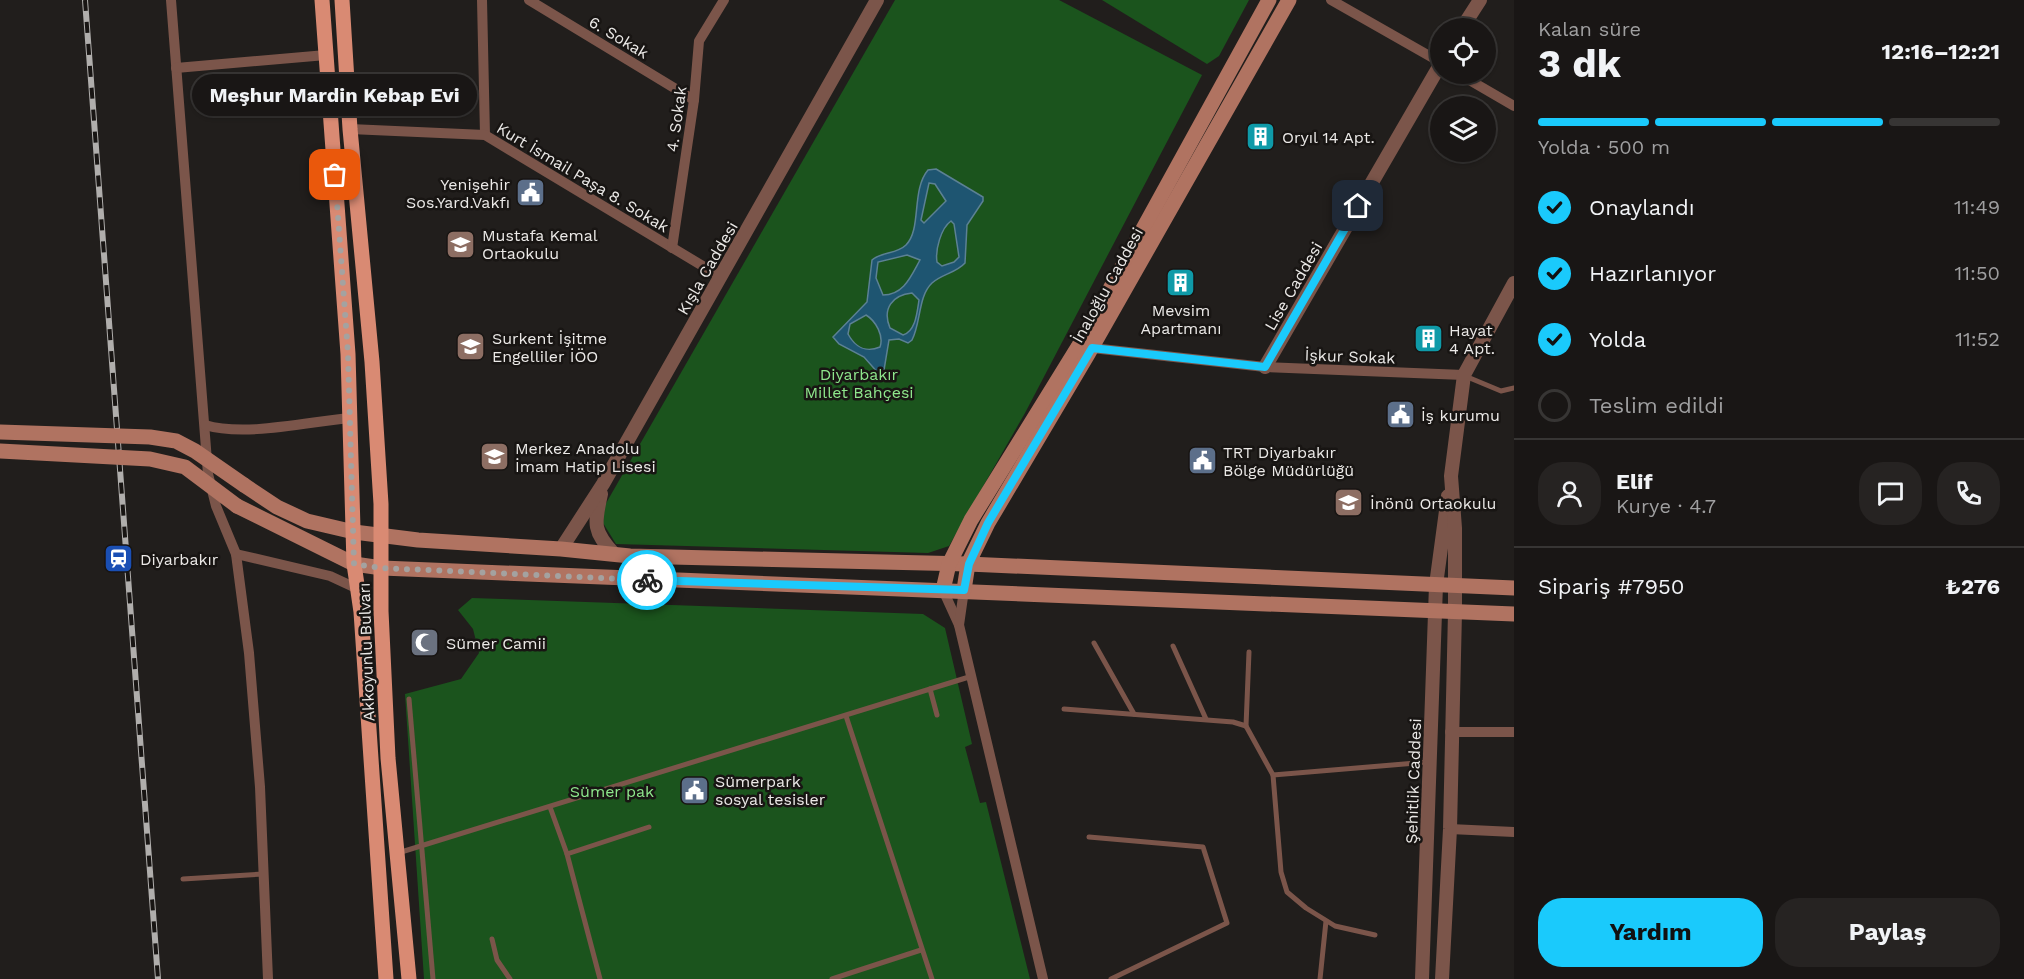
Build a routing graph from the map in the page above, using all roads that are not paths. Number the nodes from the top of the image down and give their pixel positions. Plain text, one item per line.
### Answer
1 (171, 0) edge
2 (322, 0) edge
3 (342, 0) edge
4 (482, 0) edge
5 (529, 0) edge
6 (724, 0) edge
7 (877, 0) edge
8 (1269, 0) edge
9 (1289, 0) edge
10 (1331, 0) edge
11 (1479, 0) edge
12 (1468, 18) edge
13 (326, 55) junction
14 (1430, 58) edge
15 (176, 68) junction
16 (1430, 81) edge
17 (1476, 84) edge
18 (694, 100) junction
19 (1514, 106) edge
20 (350, 129) junction
21 (485, 135) junction
22 (672, 248) junction
23 (721, 277) junction
24 (1514, 283) edge
25 (1092, 348) junction
26 (1265, 367) junction
27 (1464, 375) junction
28 (1514, 388) edge
29 (349, 418) junction
30 (205, 425) junction
31 (0, 432) edge
32 (0, 451) edge
33 (1451, 476) junction
34 (603, 484) junction
35 (354, 532) junction
36 (382, 536) junction
37 (561, 549) junction
38 (236, 554) junction
39 (614, 554) junction
40 (354, 564) junction
41 (949, 564) junction
42 (969, 564) junction
43 (382, 568) junction
44 (1436, 585) junction
45 (1455, 586) junction
46 (1514, 588) edge
47 (358, 589) junction
48 (944, 590) junction
49 (964, 590) junction
50 (1437, 612) junction
51 (1455, 612) junction
52 (1514, 614) edge
53 (959, 625) junction
54 (1094, 643) dead end
55 (1173, 646) dead end
56 (1249, 652) dead end
57 (969, 677) junction
58 (930, 689) junction
59 (409, 699) dead end
60 (1064, 709) dead end
61 (1134, 714) junction
62 (937, 715) dead end
63 (846, 716) junction
64 (1206, 719) junction
65 (1245, 726) junction
66 (1450, 732) junction
67 (1514, 732) edge
68 (1430, 761) junction
69 (1273, 775) junction
70 (550, 807) junction
71 (649, 827) dead end
72 (1450, 829) junction
73 (1514, 831) edge
74 (1089, 837) dead end
75 (422, 846) junction
76 (397, 853) junction
77 (567, 854) junction
78 (263, 874) junction
79 (183, 879) dead end
80 (1326, 921) junction
81 (1375, 935) dead end
82 (492, 939) dead end
83 (921, 950) junction
84 (268, 979) edge
85 (386, 979) edge
86 (409, 979) edge
87 (433, 979) edge
88 (510, 979) edge
89 (600, 979) edge
90 (832, 979) edge
91 (932, 979) edge
92 (1043, 979) edge
93 (1111, 979) edge
94 (1320, 979) edge
95 (1422, 979) edge
96 (1442, 979) edge

1 - 15 street
2 - 13 main road, Akkoyunlu Bulvarı
3 - 20 main road, Akkoyunlu Bulvarı
4 - 21 street
5 - 18 street, 6. Sokak
6 - 18 street, 4. Sokak
7 - 23 street, Kışla Caddesi
8 - 41 main road, İnaloğlu Caddesi
9 - 25 main road, İnaloğlu Caddesi
10 - 14 street
11 - 12 street
13 - 15 street
13 - 29 main road, Akkoyunlu Bulvarı
15 - 30 street
16 - 26 street, Lise Caddesi
17 - 19 street
18 - 22 street, 4. Sokak
20 - 21 street, Kurt İsmail Paşa 8. Sokak
20 - 36 main road, Akkoyunlu Bulvarı
21 - 22 street, Kurt İsmail Paşa 8. Sokak
22 - 23 street, Kurt İsmail Paşa 8. Sokak
23 - 34 street, Kışla Caddesi
24 - 27 street
25 - 26 street, İşkur Sokak
25 - 42 main road, İnaloğlu Caddesi
26 - 27 street, İşkur Sokak
27 - 28 lane
27 - 33 street
29 - 30 street
29 - 35 main road, Akkoyunlu Bulvarı
30 - 38 street
31 - 35 main road, bridge
32 - 40 main road, bridge
33 - 44 street, Şehitlik Caddesi
33 - 45 street
34 - 37 street, Kışla Caddesi
34 - 39 street
35 - 36 main road
35 - 40 main road, Akkoyunlu Bulvarı
36 - 37 main road
36 - 43 main road, Akkoyunlu Bulvarı
37 - 39 main road
38 - 47 street
38 - 78 street
39 - 41 main road
40 - 43 main road
40 - 47 main road, Akkoyunlu Bulvarı
41 - 42 main road
41 - 48 main road, İnaloğlu Caddesi
42 - 44 main road
42 - 49 main road, İnaloğlu Caddesi
43 - 48 main road
43 - 76 main road, Akkoyunlu Bulvarı
44 - 45 main road
44 - 50 street, Şehitlik Caddesi
45 - 46 main road
45 - 51 street
47 - 85 main road, Akkoyunlu Bulvarı
48 - 49 main road
48 - 53 street
49 - 50 main road
49 - 53 street
50 - 51 main road
50 - 68 street, Şehitlik Caddesi
51 - 52 main road
51 - 66 street
53 - 57 street
54 - 61 lane
55 - 64 lane
56 - 65 lane
57 - 58 lane
57 - 92 street
58 - 62 lane
58 - 63 lane
59 - 75 lane
60 - 61 lane
61 - 64 lane
63 - 70 lane
63 - 83 lane
64 - 65 lane
65 - 69 lane
66 - 67 street
66 - 72 street
68 - 69 lane
68 - 95 street, Şehitlik Caddesi
69 - 80 lane
70 - 75 lane
70 - 77 lane
71 - 77 lane
72 - 73 street
72 - 96 street
74 - 93 lane
75 - 76 lane
75 - 87 lane
76 - 86 main road, Akkoyunlu Bulvarı
77 - 89 lane
78 - 79 lane
78 - 84 street
80 - 81 lane
80 - 94 lane
82 - 88 lane
83 - 90 lane
83 - 91 lane

